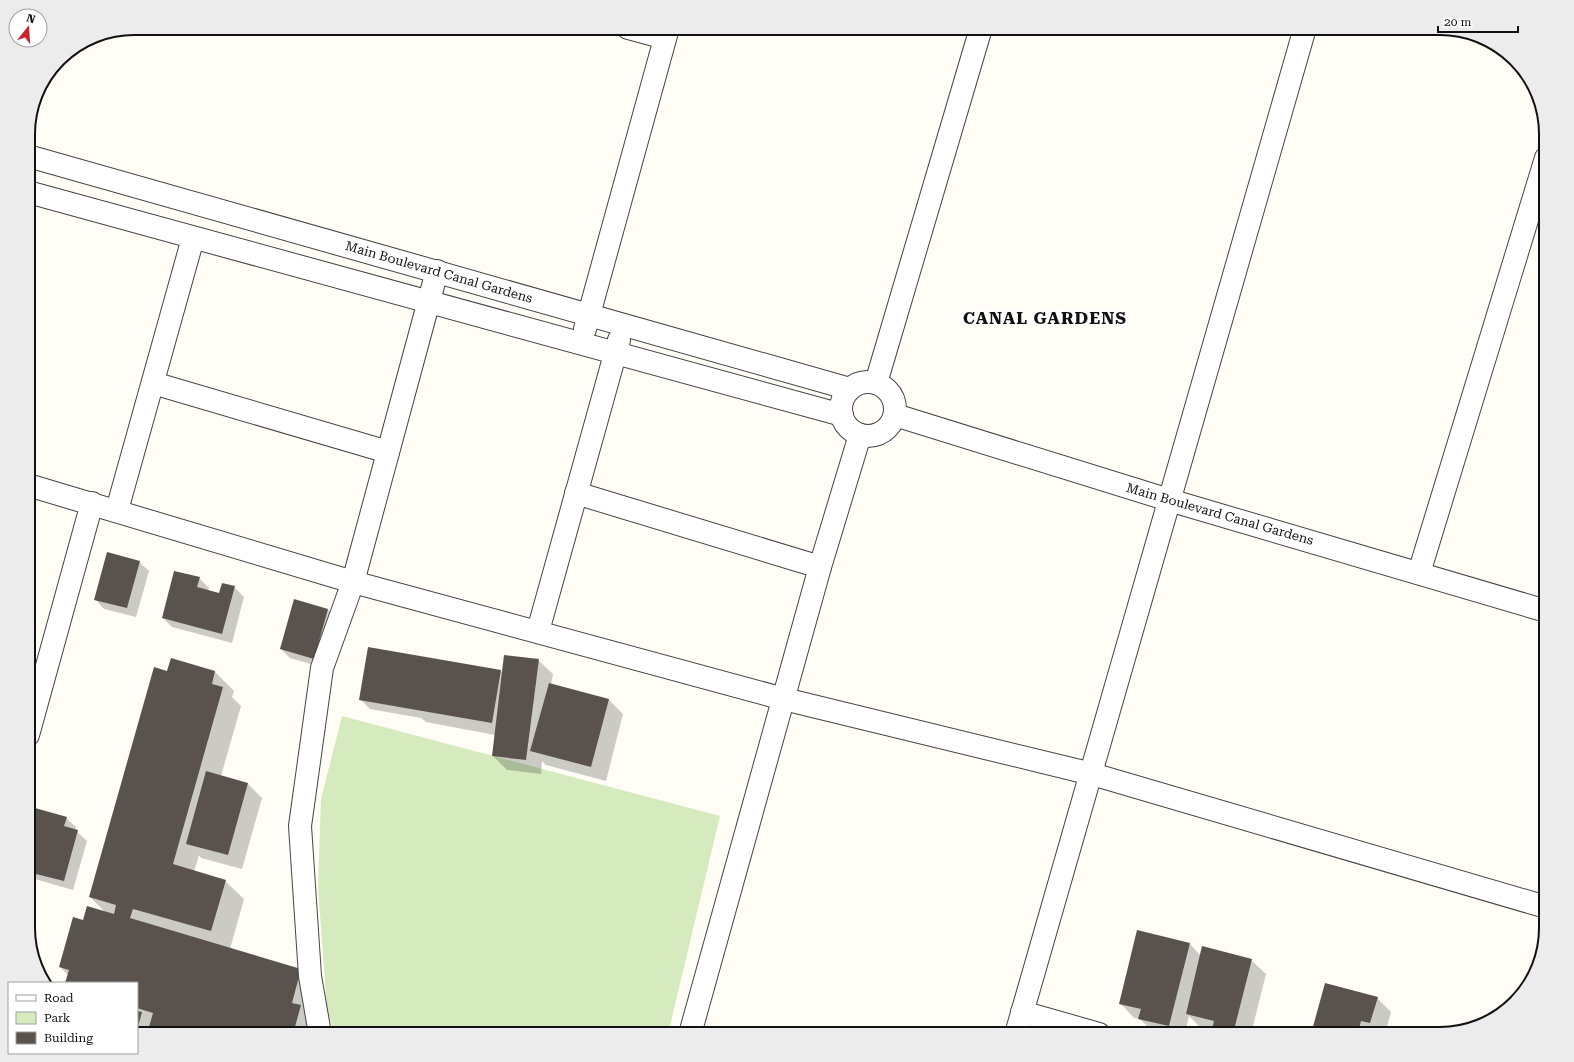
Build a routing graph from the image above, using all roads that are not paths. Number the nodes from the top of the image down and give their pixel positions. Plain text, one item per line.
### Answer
1 (665, 35) edge
2 (979, 35) edge
3 (1303, 35) edge
4 (35, 158) edge
5 (1539, 181) edge
6 (35, 194) edge
7 (193, 238) junction
8 (438, 272) junction
9 (428, 302) junction
10 (589, 315) junction
11 (624, 326) junction
12 (581, 344) junction
13 (615, 353) junction
14 (153, 383) junction
15 (876, 383) junction
16 (850, 389) junction
17 (895, 414) junction
18 (842, 415) junction
19 (860, 435) junction
20 (388, 452) junction
21 (35, 487) edge
22 (576, 493) junction
23 (1169, 500) junction
24 (92, 503) junction
25 (116, 510) junction
26 (820, 567) junction
27 (1419, 573) junction
28 (353, 582) junction
29 (1539, 609) edge
30 (538, 631) junction
31 (784, 699) junction
32 (35, 710) edge
33 (1092, 774) junction
34 (1539, 905) edge
35 (1022, 1012) junction
36 (319, 1027) edge
37 (692, 1027) edge
38 (1018, 1027) edge
39 (1074, 1027) edge

1 - 10 street
2 - 15 street
3 - 23 street
4 - 8 street, Main Boulevard Canal Gardens
5 - 27 street
6 - 7 street
7 - 9 street
7 - 14 street
8 - 9 street
8 - 10 street, Main Boulevard Canal Gardens
9 - 12 street
9 - 20 street
10 - 11 street, Main Boulevard Canal Gardens
10 - 12 street
11 - 13 street
11 - 16 street, Main Boulevard Canal Gardens
12 - 13 street
13 - 18 street
13 - 22 street
14 - 20 street
14 - 25 street
15 - 16 street
15 - 17 street
16 - 18 street
17 - 19 street
17 - 23 street, Main Boulevard Canal Gardens
18 - 19 street
19 - 26 street
20 - 28 street
21 - 24 street
22 - 26 street
22 - 30 street
23 - 27 street, Main Boulevard Canal Gardens
23 - 33 street
24 - 25 street
24 - 32 street
25 - 28 street
26 - 31 street
27 - 29 street, Main Boulevard Canal Gardens
28 - 30 street
28 - 36 street
30 - 31 street
31 - 33 street
31 - 37 street
33 - 34 street
33 - 35 street
35 - 38 street
35 - 39 street

